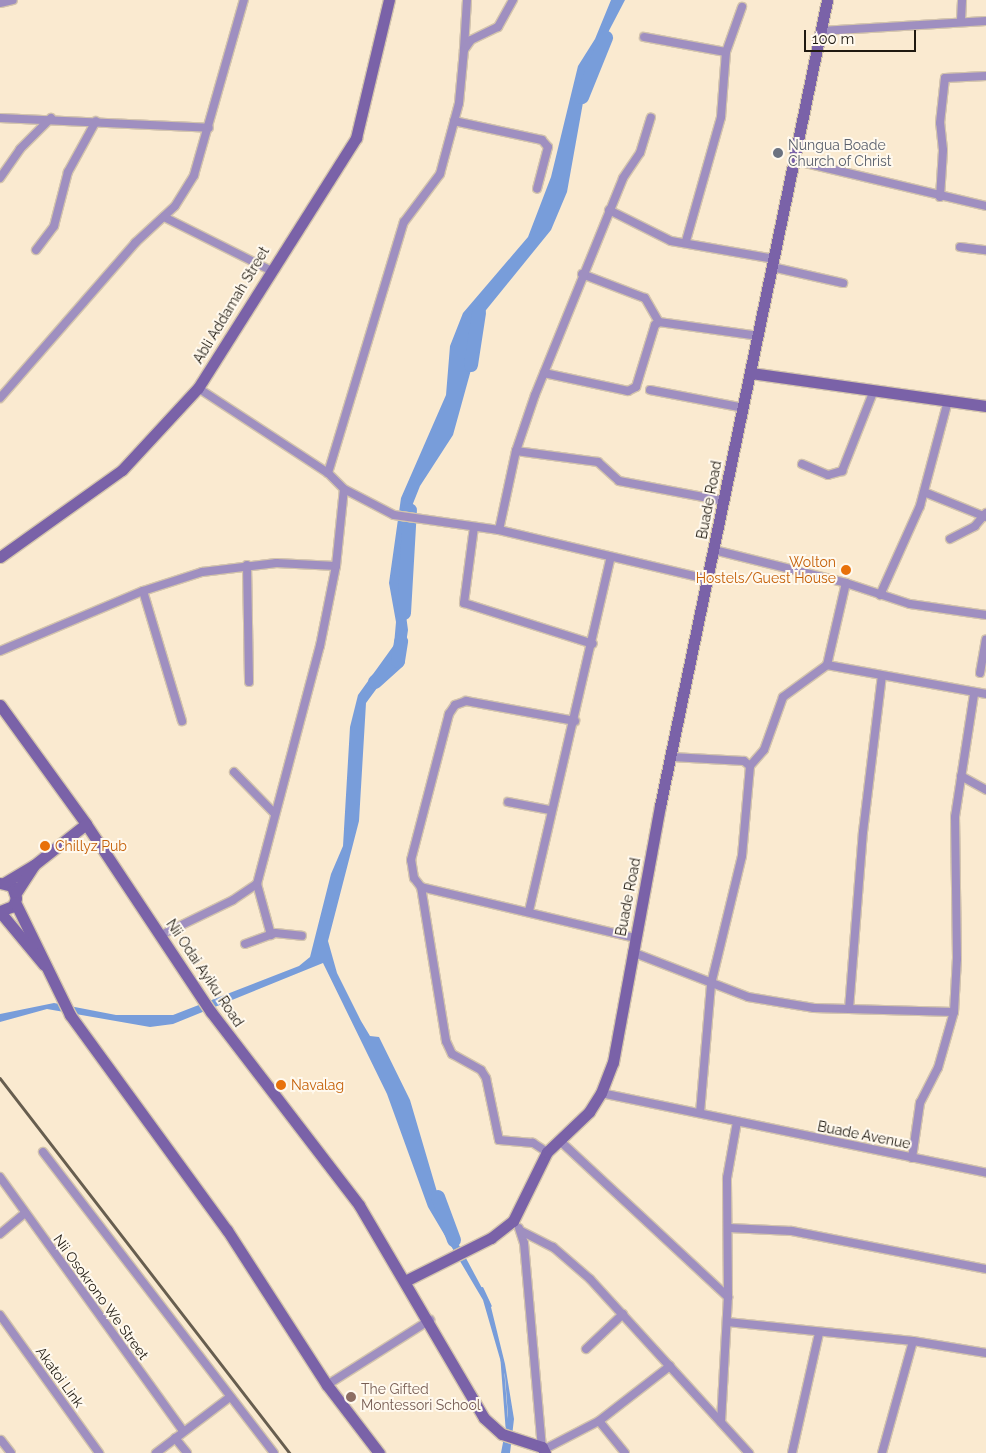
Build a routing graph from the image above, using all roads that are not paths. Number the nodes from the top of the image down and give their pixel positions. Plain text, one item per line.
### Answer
1 (13, 0) edge
2 (244, 0) edge
3 (389, 0) edge
4 (467, 0) edge
5 (513, 0) edge
6 (827, 0) edge
7 (962, 0) edge
8 (0, 3) edge
9 (742, 7) dead end
10 (961, 20) junction
11 (986, 20) edge
12 (821, 31) junction
13 (644, 36) dead end
14 (464, 50) junction
15 (726, 52) junction
16 (986, 76) edge
17 (0, 118) edge
18 (51, 118) junction
19 (651, 118) dead end
20 (96, 121) junction
21 (454, 121) junction
22 (209, 128) junction
23 (793, 160) junction
24 (0, 178) edge
25 (537, 189) dead end
26 (940, 197) junction
27 (986, 206) edge
28 (609, 210) junction
29 (164, 217) junction
30 (686, 241) junction
31 (960, 247) dead end
32 (36, 250) dead end
33 (986, 250) edge
34 (773, 263) junction
35 (270, 270) junction
36 (582, 274) junction
37 (843, 283) dead end
38 (660, 322) junction
39 (759, 336) junction
40 (544, 373) junction
41 (751, 373) junction
42 (198, 388) junction
43 (650, 390) dead end
44 (874, 390) junction
45 (0, 398) edge
46 (948, 401) junction
47 (986, 406) edge
48 (744, 408) junction
49 (516, 451) junction
50 (802, 464) dead end
51 (328, 473) junction
52 (344, 489) junction
53 (924, 492) junction
54 (724, 501) junction
55 (985, 515) edge
56 (474, 527) junction
57 (499, 530) junction
58 (950, 539) dead end
59 (714, 550) junction
60 (0, 557) edge
61 (610, 557) junction
62 (247, 565) junction
63 (336, 566) junction
64 (707, 579) junction
65 (846, 583) junction
66 (143, 591) junction
67 (880, 595) junction
68 (986, 615) edge
69 (986, 640) edge
70 (593, 644) junction
71 (0, 651) edge
72 (827, 665) junction
73 (980, 672) dead end
74 (882, 676) junction
75 (249, 682) dead end
76 (974, 694) junction
77 (986, 694) edge
78 (0, 705) edge
79 (182, 721) dead end
80 (575, 721) junction
81 (672, 756) junction
82 (750, 766) junction
83 (234, 772) dead end
84 (961, 776) junction
85 (986, 790) edge
86 (508, 802) dead end
87 (550, 810) junction
88 (274, 813) junction
89 (86, 824) junction
90 (34, 865) junction
91 (2, 883) edge
92 (257, 884) junction
93 (421, 887) junction
94 (16, 898) junction
95 (529, 911) junction
96 (0, 912) edge
97 (270, 934) junction
98 (161, 935) junction
99 (302, 936) dead end
100 (635, 938) junction
101 (245, 944) dead end
102 (632, 952) junction
103 (44, 965) junction
104 (712, 984) junction
105 (849, 1009) junction
106 (954, 1012) junction
107 (601, 1093) junction
108 (700, 1113) junction
109 (736, 1122) junction
110 (559, 1140) junction
111 (43, 1152) dead end
112 (547, 1152) junction
113 (912, 1158) junction
114 (986, 1172) edge
115 (0, 1177) edge
116 (25, 1213) junction
117 (513, 1221) junction
118 (729, 1228) junction
119 (521, 1231) junction
120 (0, 1234) edge
121 (986, 1269) edge
122 (406, 1280) junction
123 (728, 1297) junction
124 (624, 1314) junction
125 (0, 1315) edge
126 (430, 1320) junction
127 (727, 1322) junction
128 (819, 1333) junction
129 (913, 1341) junction
130 (586, 1349) dead end
131 (986, 1353) edge
132 (670, 1366) junction
133 (327, 1384) junction
134 (230, 1397) junction
135 (599, 1421) junction
136 (721, 1422) junction
137 (183, 1431) junction
138 (175, 1438) junction
139 (1, 1440) edge
140 (544, 1450) edge
141 (11, 1453) edge
142 (99, 1453) edge
143 (156, 1453) edge
144 (186, 1453) edge
145 (274, 1453) edge
146 (379, 1453) edge
147 (625, 1453) edge
148 (749, 1453) edge
149 (792, 1453) edge
150 (882, 1453) edge

1 - 8 street
2 - 22 street
3 - 35 street, Abli Addamah Street
4 - 14 street
5 - 14 street
6 - 12 street, Buade Road
7 - 10 street
9 - 15 street
10 - 11 street
10 - 12 street
12 - 23 street, Buade Road
13 - 15 street
14 - 21 street
15 - 30 street
16 - 26 street
17 - 18 street
18 - 20 street
18 - 24 street
19 - 28 street
20 - 22 street
20 - 32 street
21 - 25 street
21 - 51 street
22 - 29 street
23 - 26 street
23 - 34 street, Buade Road
26 - 27 street
28 - 30 street
28 - 36 street
29 - 35 street
29 - 45 street
30 - 34 street
31 - 33 street
34 - 37 street
34 - 39 street, Buade Road
35 - 42 street, Abli Addamah Street
36 - 38 street
36 - 40 street
38 - 39 street
38 - 40 street
39 - 41 street, Buade Road
40 - 49 street
41 - 44 street
41 - 48 street, Buade Road
42 - 51 street
42 - 60 street, Abli Addamah Street
43 - 48 street
44 - 46 street
44 - 50 street
46 - 47 street
46 - 53 street
48 - 54 street, Buade Road
49 - 54 street
49 - 57 street
51 - 52 street
52 - 56 street
52 - 63 street
53 - 55 street
53 - 67 street
54 - 59 street, Buade Road
55 - 58 street
56 - 57 street
56 - 70 street
57 - 61 street
59 - 64 street, Buade Road
59 - 65 street
61 - 64 street
61 - 70 street
62 - 63 street
62 - 66 street
62 - 75 street
63 - 88 street
64 - 81 street, Buade Road
65 - 67 street
65 - 72 street
66 - 71 street
66 - 79 street
67 - 68 street
69 - 73 street
70 - 80 street
72 - 74 street
72 - 82 street
74 - 76 street
74 - 105 street
76 - 77 street
76 - 84 street
78 - 89 street, Nii Odai Ayiku Road
80 - 87 street
80 - 93 street
81 - 82 street
81 - 100 street, Buade Road
82 - 104 street
83 - 88 street
84 - 85 street
84 - 106 street
86 - 87 street
87 - 95 street
88 - 92 street
89 - 90 street
89 - 98 street, Nii Odai Ayiku Road
90 - 91 street
90 - 94 street
91 - 94 street
92 - 97 street
92 - 98 street
93 - 95 street
93 - 112 street
94 - 96 street
94 - 103 street
95 - 100 street
96 - 103 street
97 - 99 street
97 - 101 street
98 - 122 street, Nii Odai Ayiku Road
100 - 102 street, Buade Road
102 - 104 street
102 - 107 street, Buade Road
103 - 133 street
104 - 105 street
104 - 108 street
105 - 106 street
106 - 113 street
107 - 108 street, Buade Avenue
107 - 110 street, Buade Road
108 - 109 street, Buade Avenue
109 - 113 street, Buade Avenue
109 - 118 street
110 - 112 street, Buade Road
110 - 123 street
111 - 134 street
112 - 117 street, Buade Road
113 - 114 street, Buade Avenue
115 - 116 street, Nii Osokrono We Street
116 - 120 street
116 - 137 street, Nii Osokrono We Street
117 - 119 street
117 - 122 street
118 - 121 street
118 - 123 street
119 - 124 street
119 - 140 street
122 - 126 street, Nii Odai Ayiku Road
123 - 127 street
124 - 130 street
124 - 132 street
125 - 142 street, Akatoi Link
126 - 133 street
126 - 140 street, Nii Odai Ayiku Road
127 - 128 street
127 - 136 street
128 - 129 street
128 - 149 street
129 - 131 street
129 - 150 street
132 - 135 street
132 - 136 street
133 - 146 street
134 - 137 street
134 - 145 street
135 - 140 street
135 - 147 street
136 - 148 street
137 - 138 street
138 - 143 street
138 - 144 street
139 - 141 street

